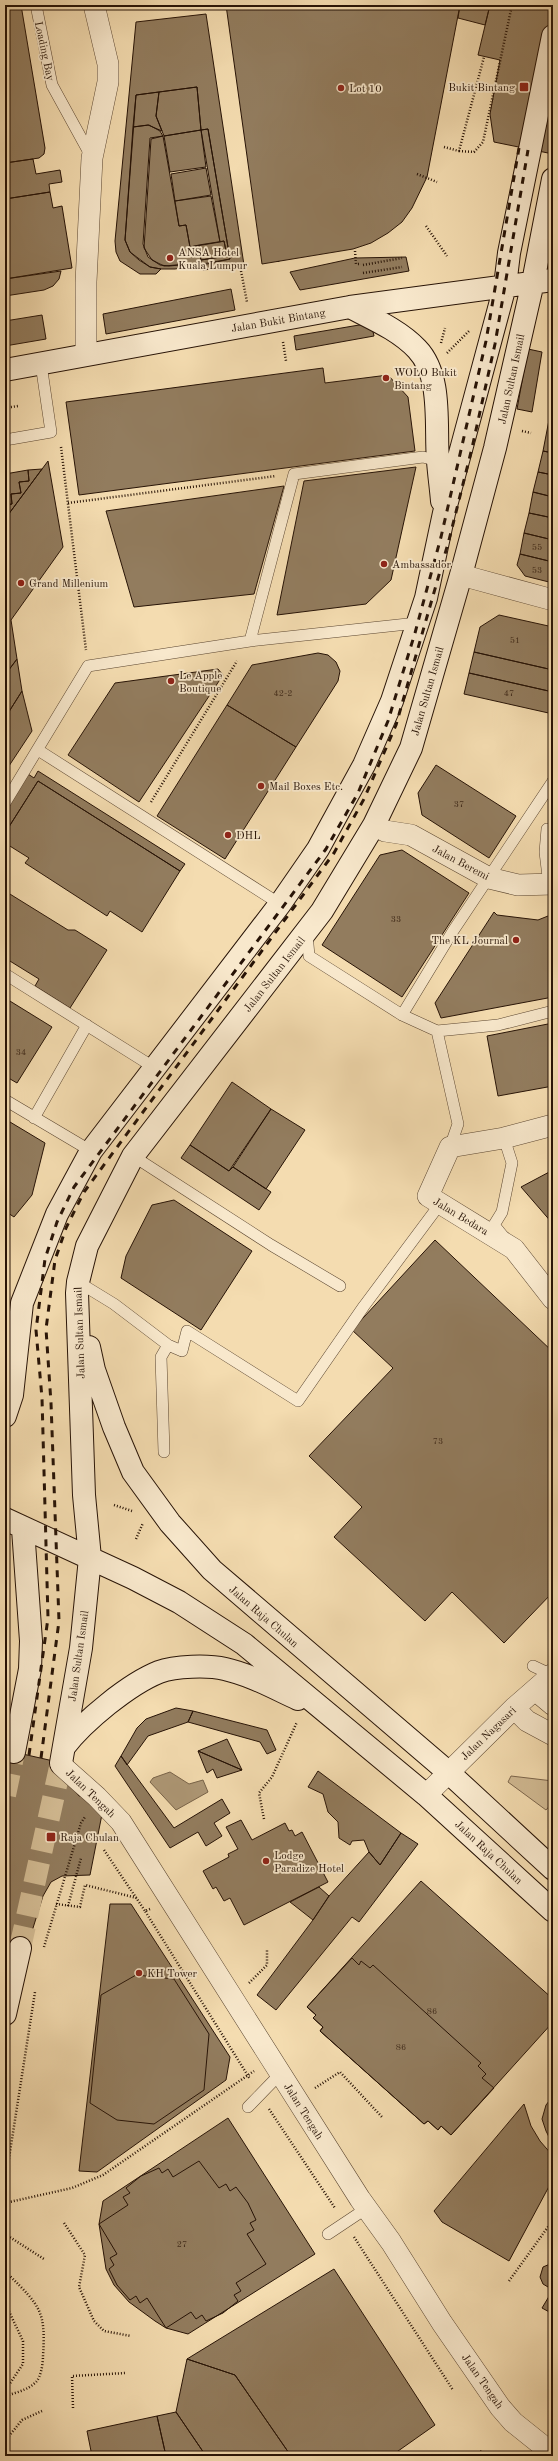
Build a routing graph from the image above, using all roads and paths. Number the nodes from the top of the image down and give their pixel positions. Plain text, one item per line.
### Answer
1 (36, 5) edge
2 (94, 5) edge
3 (507, 5) edge
4 (512, 5) edge
5 (553, 36) edge
6 (484, 57) dead end
7 (444, 147) dead end
8 (459, 151) junction
9 (92, 158) junction
10 (417, 174) dead end
11 (437, 182) dead end
12 (552, 191) edge
13 (426, 226) dead end
14 (355, 251) dead end
15 (447, 256) dead end
16 (402, 258) dead end
17 (402, 266) dead end
18 (363, 273) dead end
19 (543, 281) edge
20 (505, 286) junction
21 (350, 307) junction
22 (445, 328) dead end
23 (460, 338) dead end
24 (290, 340) dead end
25 (86, 354) junction
26 (286, 361) dead end
27 (41, 364) junction
28 (5, 370) edge
29 (18, 406) dead end
30 (5, 408) edge
31 (5, 440) edge
32 (60, 444) dead end
33 (438, 461) junction
34 (294, 474) junction
35 (68, 503) junction
36 (444, 513) junction
37 (462, 575) junction
38 (553, 600) edge
39 (417, 623) junction
40 (250, 641) junction
41 (88, 666) junction
42 (38, 750) junction
43 (553, 781) edge
44 (5, 803) edge
45 (142, 818) junction
46 (371, 829) junction
47 (547, 830) dead end
48 (489, 878) junction
49 (551, 885) edge
50 (280, 904) junction
51 (310, 928) junction
52 (5, 974) edge
53 (553, 1011) edge
54 (402, 1015) junction
55 (87, 1025) junction
56 (437, 1031) junction
57 (155, 1068) junction
58 (5, 1100) edge
59 (34, 1118) junction
60 (553, 1125) edge
61 (504, 1138) junction
62 (450, 1147) junction
63 (91, 1151) junction
64 (133, 1156) junction
65 (440, 1204) junction
66 (514, 1249) junction
67 (340, 1286) dead end
68 (77, 1287) junction
69 (553, 1299) edge
70 (168, 1345) junction
71 (5, 1416) edge
72 (164, 1452) dead end
73 (114, 1505) dead end
74 (140, 1514) dead end
75 (146, 1516) dead end
76 (14, 1524) edge
77 (136, 1539) dead end
78 (90, 1558) junction
79 (533, 1666) dead end
80 (553, 1674) edge
81 (535, 1690) junction
82 (553, 1705) edge
83 (514, 1708) junction
84 (297, 1721) dead end
85 (344, 1726) junction
86 (553, 1735) edge
87 (14, 1752) tunnel mouth
88 (62, 1758) junction
89 (448, 1772) junction
90 (426, 1795) junction
91 (86, 1815) dead end
92 (264, 1819) dead end
93 (104, 1850) dead end
94 (81, 1858) dead end
95 (553, 1869) edge
96 (137, 1898) junction
97 (56, 1904) junction
98 (68, 1906) junction
99 (146, 1911) dead end
100 (553, 1911) edge
101 (20, 1948) tunnel mouth
102 (43, 1950) dead end
103 (267, 1950) dead end
104 (246, 1986) dead end
105 (36, 1988) dead end
106 (5, 2014) edge
107 (280, 2074) junction
108 (240, 2081) dead end
109 (313, 2089) dead end
110 (248, 2107) dead end
111 (382, 2117) dead end
112 (7, 2171) dead end
113 (5, 2203) edge
114 (367, 2208) junction
115 (553, 2220) edge
116 (64, 2223) dead end
117 (5, 2234) edge
118 (328, 2234) dead end
119 (44, 2259) dead end
120 (5, 2275) edge
121 (509, 2281) dead end
122 (5, 2303) edge
123 (131, 2336) dead end
124 (126, 2373) dead end
125 (5, 2391) edge
126 (5, 2396) edge
127 (73, 2408) dead end
128 (42, 2411) dead end
129 (5, 2441) edge
130 (480, 2451) dead end
131 (553, 2454) edge
132 (486, 2456) edge

1 - 9 lane, Loading Bay
2 - 9 street
3 - 4 path
4 - 8 path
5 - 20 main road
6 - 8 path
7 - 8 path
9 - 25 street
10 - 11 path
12 - 19 main road, Jalan Sultan Ismail
13 - 15 path
14 - 16 path
17 - 18 path
19 - 20 main road, Jalan Bukit Bintang
19 - 37 main road, Jalan Sultan Ismail
20 - 21 main road, Jalan Bukit Bintang
20 - 36 main road
21 - 25 main road, Jalan Bukit Bintang
21 - 33 main road
22 - 23 path
24 - 26 path
25 - 27 main road, Jalan Bukit Bintang
27 - 28 main road, Jalan Bukit Bintang
27 - 31 lane
29 - 30 path
32 - 35 path
33 - 34 lane
33 - 36 main road
34 - 35 path
34 - 40 lane
35 - 41 path
36 - 39 main road
37 - 38 street
37 - 46 main road, Jalan Sultan Ismail
39 - 40 lane
39 - 50 main road
40 - 41 lane
40 - 45 path
41 - 42 lane
42 - 44 lane
42 - 45 lane
43 - 48 lane
45 - 50 lane
46 - 48 street, Jalan Beremi
46 - 51 main road, Jalan Sultan Ismail
47 - 49 lane
48 - 49 street, Jalan Beremi
48 - 54 lane
50 - 57 main road
51 - 54 lane
51 - 64 main road, Jalan Sultan Ismail
52 - 55 lane
53 - 56 lane
54 - 56 lane
55 - 57 lane
55 - 59 lane
56 - 62 lane
57 - 63 main road
58 - 59 lane
59 - 63 lane
60 - 61 street
61 - 62 street
61 - 66 lane
62 - 65 street, Jalan Bedara
63 - 71 main road
64 - 67 lane
64 - 68 main road, Jalan Sultan Ismail
65 - 66 street, Jalan Bedara
65 - 70 lane
66 - 69 street, Jalan Bedara
68 - 70 lane
68 - 78 main road, Jalan Sultan Ismail
68 - 89 main road, Jalan Raja Chulan
70 - 72 lane
73 - 74 path
75 - 77 path
76 - 78 main road, Jalan Raja Chulan
76 - 87 main road
78 - 85 main road, Jalan Raja Chulan
78 - 88 main road, Jalan Sultan Ismail
79 - 80 lane
80 - 81 street, Jalan Nagasari
81 - 82 street
81 - 83 street, Jalan Nagasari
83 - 86 street
83 - 89 street, Jalan Nagasari
84 - 92 path
85 - 88 main road
85 - 90 main road, Jalan Raja Chulan
88 - 107 street, Jalan Tengah
89 - 90 street, Jalan Nagasari
89 - 95 main road, Jalan Raja Chulan
90 - 100 main road, Jalan Raja Chulan
91 - 97 path
93 - 96 path
94 - 98 path
96 - 98 path
96 - 99 path
97 - 98 path
97 - 102 path
101 - 106 main road
103 - 104 path
105 - 112 path
107 - 110 lane
107 - 114 street, Jalan Tengah
108 - 113 path
109 - 111 path
114 - 118 lane
114 - 131 street, Jalan Tengah
115 - 121 path
116 - 123 path
117 - 119 path
120 - 126 path
122 - 125 path
124 - 127 path
128 - 129 path
130 - 132 path

